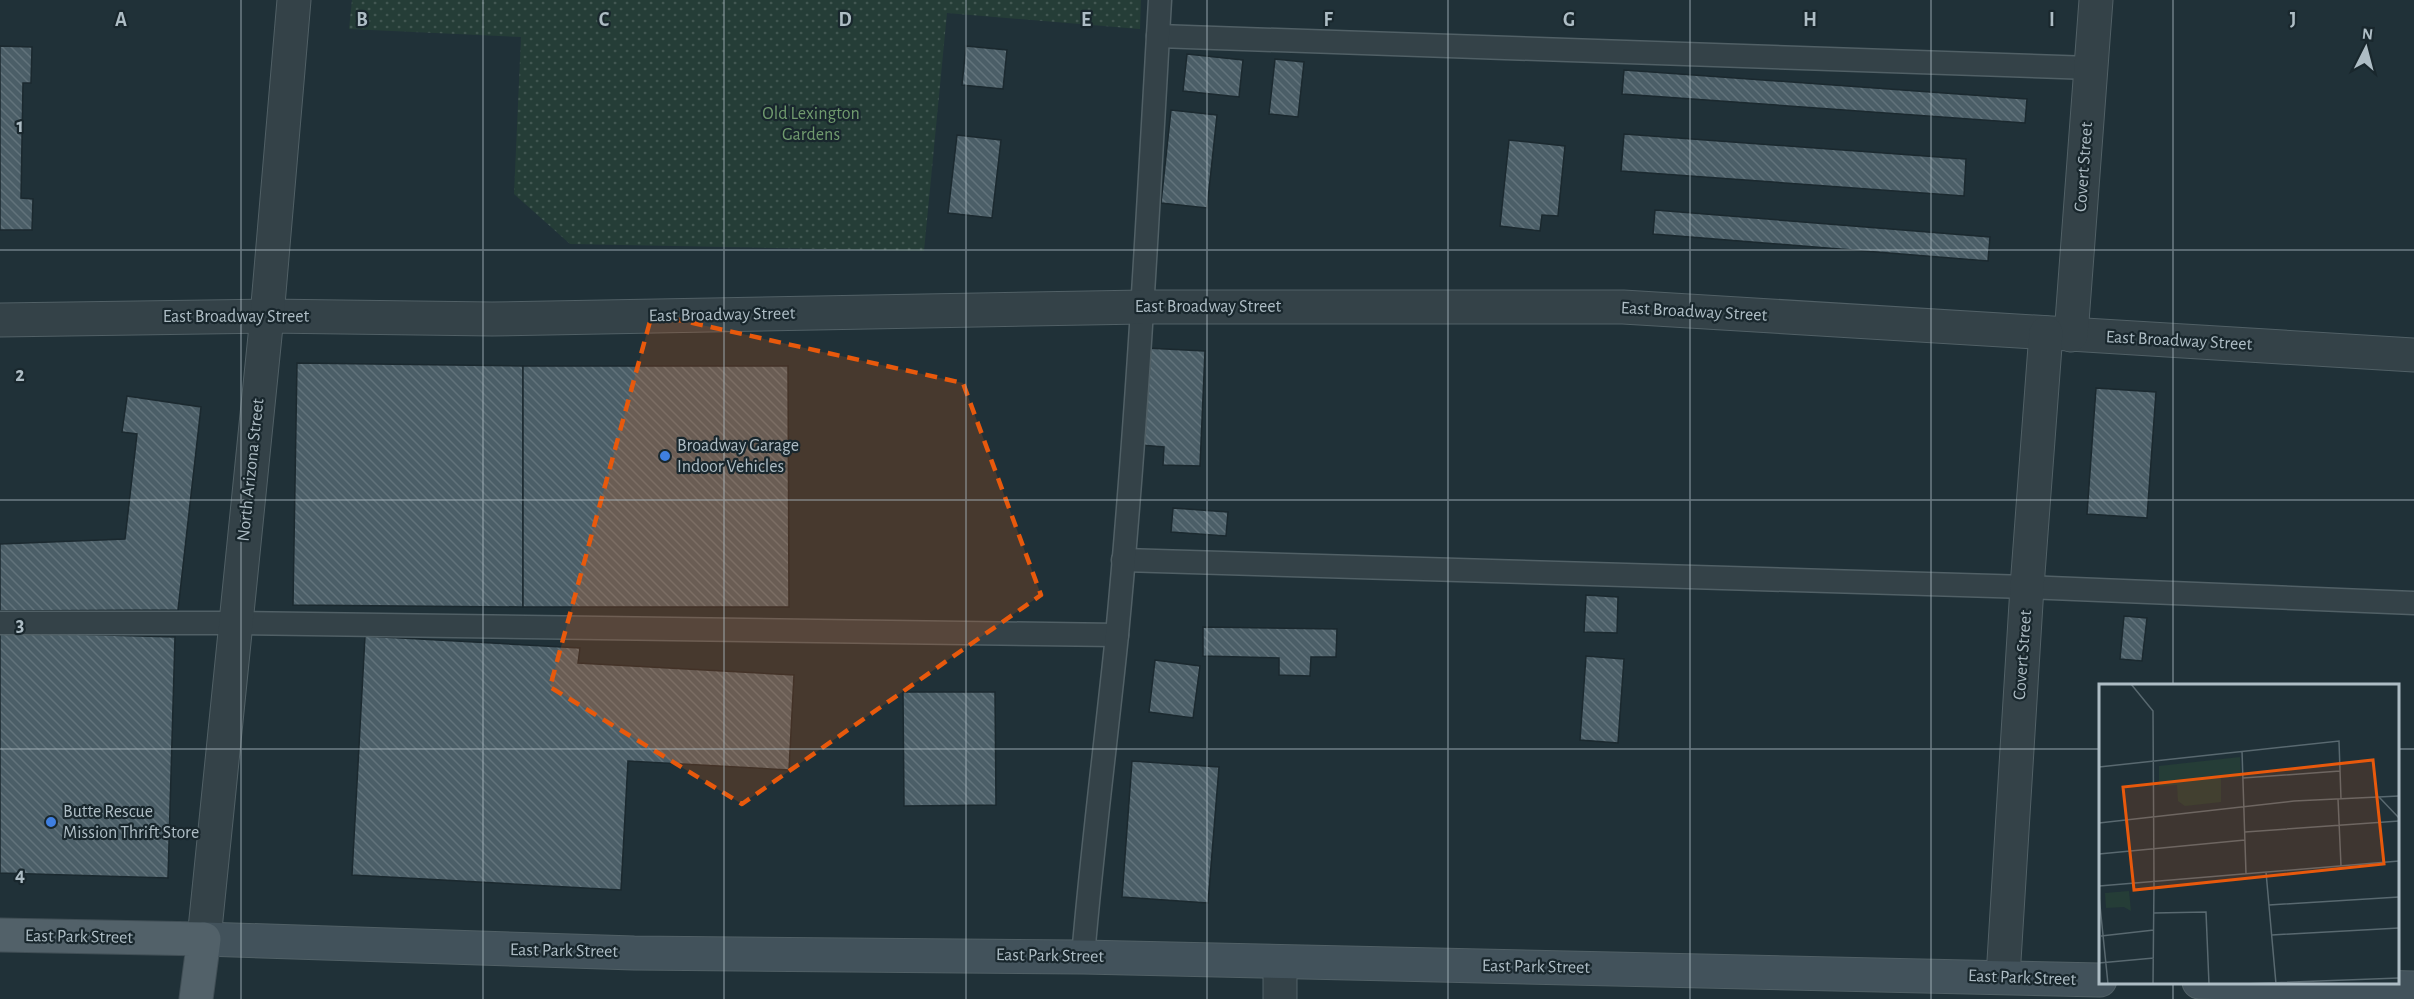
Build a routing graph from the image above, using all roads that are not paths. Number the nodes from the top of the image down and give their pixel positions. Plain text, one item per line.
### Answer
1 (294, 0) edge
2 (1160, 0) edge
3 (2096, 0) edge
4 (1158, 36) junction
5 (2091, 68) junction
6 (1143, 307) junction
7 (267, 316) junction
8 (0, 320) edge
9 (2059, 334) junction
10 (2414, 355) edge
11 (1123, 560) junction
12 (2027, 587) junction
13 (2414, 603) edge
14 (0, 623) edge
15 (236, 623) junction
16 (1117, 635) junction
17 (0, 935) edge
18 (204, 939) junction
19 (1083, 957) junction
20 (1280, 962) junction
21 (2003, 977) junction
22 (2099, 980) edge
23 (2213, 984) edge
24 (2414, 988) edge
25 (2267, 992) edge
26 (196, 999) edge
27 (1280, 999) edge

1 - 7 street, North Arizona Street
2 - 4 lane
3 - 5 street, Covert Street
4 - 5 lane
4 - 6 lane
5 - 9 street, Covert Street
6 - 7 street, East Broadway Street
6 - 9 street, East Broadway Street
6 - 11 lane
7 - 8 street, East Broadway Street
7 - 15 street, North Arizona Street
9 - 10 street, East Broadway Street
9 - 12 street, Covert Street
11 - 12 lane
11 - 16 lane
12 - 13 lane
12 - 21 street, Covert Street
14 - 15 lane
15 - 16 lane
15 - 18 street, North Arizona Street
16 - 19 lane
17 - 18 main road, East Park Street
18 - 19 main road, East Park Street
18 - 26 main road
19 - 20 main road, East Park Street
20 - 21 main road, East Park Street
20 - 27 street
21 - 22 main road, East Park Street
23 - 25 main road
24 - 25 main road

